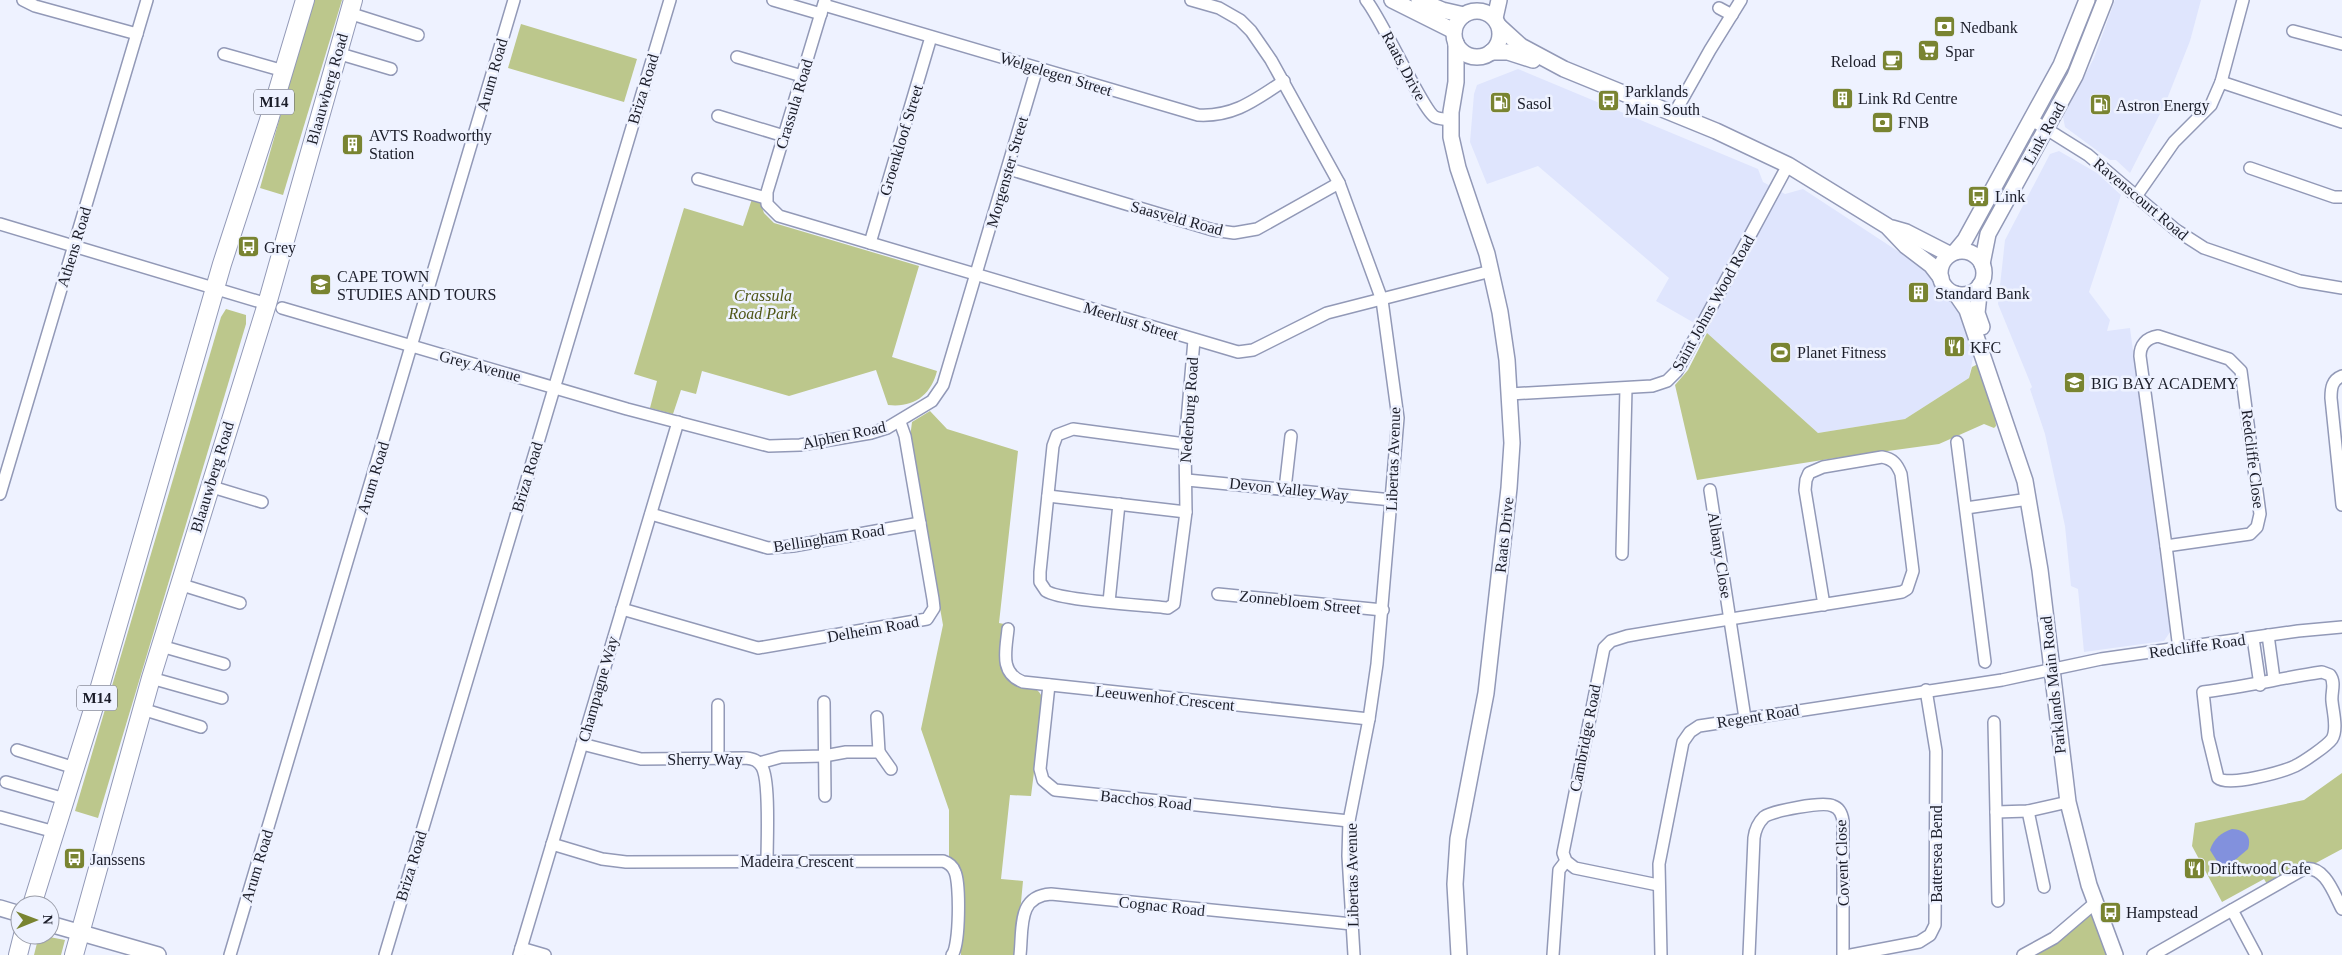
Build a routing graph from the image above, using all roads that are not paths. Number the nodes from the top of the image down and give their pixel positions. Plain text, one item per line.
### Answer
1 (23, 0) edge
2 (147, 0) edge
3 (305, 0) edge
4 (514, 0) edge
5 (670, 0) edge
6 (773, 0) edge
7 (1191, 0) edge
8 (1366, 0) edge
9 (1392, 0) edge
10 (1419, 0) edge
11 (1499, 0) edge
12 (1741, 0) edge
13 (2088, 0) edge
14 (2105, 0) edge
15 (2243, 0) edge
16 (823, 6) edge
17 (351, 7) edge
18 (1475, 8) edge
19 (1719, 8) dead end
20 (1732, 15) junction
21 (1497, 23) junction
22 (2293, 31) dead end
23 (137, 34) junction
24 (418, 35) dead end
25 (931, 37) junction
26 (1455, 37) junction
27 (2342, 44) edge
28 (337, 53) junction
29 (224, 54) dead end
30 (1486, 54) junction
31 (737, 57) dead end
32 (1037, 68) junction
33 (1564, 68) junction
34 (391, 69) dead end
35 (284, 71) junction
36 (802, 76) junction
37 (1284, 81) junction
38 (1456, 82) junction
39 (2221, 82) junction
40 (1674, 114) junction
41 (718, 116) dead end
42 (1450, 120) junction
43 (2032, 120) junction
44 (2342, 122) edge
45 (2046, 129) junction
46 (784, 136) junction
47 (1788, 164) junction
48 (2250, 168) dead end
49 (1008, 169) junction
50 (698, 179) dead end
51 (1339, 183) junction
52 (2137, 195) junction
53 (2342, 197) edge
54 (768, 203) junction
55 (0, 224) edge
56 (1889, 228) junction
57 (870, 243) junction
58 (74, 246) junction
59 (1952, 253) junction
60 (1982, 264) junction
61 (1491, 271) junction
62 (976, 274) junction
63 (1940, 278) junction
64 (1980, 285) junction
65 (215, 288) junction
66 (2342, 288) edge
67 (1956, 294) junction
68 (1382, 300) junction
69 (275, 306) junction
70 (1194, 340) junction
71 (412, 348) junction
72 (2342, 376) edge
73 (554, 386) junction
74 (1626, 388) junction
75 (1510, 394) junction
76 (2003, 412) junction
77 (678, 422) junction
78 (900, 422) junction
79 (1291, 436) dead end
80 (1958, 442) dead end
81 (1185, 444) junction
82 (2339, 454) edge
83 (6, 455) edge
84 (1187, 480) junction
85 (209, 486) junction
86 (1285, 489) junction
87 (1710, 490) dead end
88 (0, 494) edge
89 (1048, 496) junction
90 (2029, 499) junction
91 (1392, 500) junction
92 (262, 502) dead end
93 (1119, 504) junction
94 (2342, 505) edge
95 (1966, 508) junction
96 (1186, 512) junction
97 (651, 514) junction
98 (920, 523) junction
99 (2166, 546) junction
100 (1622, 554) dead end
101 (179, 584) junction
102 (1218, 594) dead end
103 (240, 602) dead end
104 (1109, 602) junction
105 (1824, 604) junction
106 (622, 609) junction
107 (1383, 610) junction
108 (1730, 619) junction
109 (2342, 627) edge
110 (1008, 629) dead end
111 (2268, 636) junction
112 (2254, 638) junction
113 (161, 646) junction
114 (2179, 650) junction
115 (1985, 662) dead end
116 (224, 664) dead end
117 (2052, 669) junction
118 (151, 678) junction
119 (2274, 679) junction
120 (2260, 684) junction
121 (1049, 685) junction
122 (1926, 690) junction
123 (222, 698) dead end
124 (824, 702) dead end
125 (718, 705) dead end
126 (142, 710) junction
127 (877, 717) dead end
128 (1745, 718) junction
129 (1369, 719) junction
130 (1994, 722) dead end
131 (201, 727) dead end
132 (582, 744) junction
133 (17, 750) dead end
134 (879, 752) junction
135 (824, 756) junction
136 (718, 759) junction
137 (762, 761) junction
138 (75, 768) junction
139 (891, 769) dead end
140 (6, 782) dead end
141 (825, 796) dead end
142 (65, 800) junction
143 (2068, 802) junction
144 (2028, 811) junction
145 (1996, 812) junction
146 (0, 817) edge
147 (1349, 821) junction
148 (55, 832) junction
149 (552, 844) junction
150 (767, 861) junction
151 (1566, 861) junction
152 (1658, 885) junction
153 (2044, 887) dead end
154 (35, 895) edge
155 (1998, 901) dead end
156 (2095, 903) junction
157 (2232, 910) junction
158 (2342, 910) edge
159 (1352, 924) junction
160 (60, 927) edge
161 (80, 933) junction
162 (520, 951) edge
163 (74, 955) edge
164 (158, 955) edge
165 (230, 955) edge
166 (385, 955) edge
167 (545, 955) edge
168 (952, 955) edge
169 (1020, 955) edge
170 (1354, 955) edge
171 (1459, 955) edge
172 (1553, 955) edge
173 (1661, 955) edge
174 (1749, 955) edge
175 (1843, 955) edge
176 (1851, 955) edge
177 (2023, 955) edge
178 (2115, 955) edge
179 (2153, 955) edge
180 (2256, 955) edge

1 - 23 street
2 - 23 street, Athens Road
3 - 35 main road, M14
4 - 71 street, Arum Road
5 - 73 street, Briza Road
6 - 16 street, Welgelegen Street
7 - 37 street, Libertas Avenue
8 - 42 street, Raats Drive
9 - 26 street, Raats Drive
10 - 18 street
11 - 21 street
12 - 20 street
13 - 43 street, Link Road
14 - 45 street, Link Road
15 - 39 street
16 - 25 street, Welgelegen Street
16 - 36 street, Crassula Road
17 - 24 street
17 - 28 main road, Blaauwberg Road / M14
18 - 21 street
18 - 26 street
19 - 20 street
20 - 40 street
21 - 30 street
21 - 33 street
22 - 27 street
23 - 58 street, Athens Road
25 - 32 street, Welgelegen Street
25 - 57 street, Groenkloof Street
26 - 30 street
26 - 38 street, Raats Drive
28 - 34 street
28 - 69 main road, Blaauwberg Road / M14
29 - 35 street
30 - 33 street
30 - 38 street
31 - 36 street
32 - 37 street, Welgelegen Street
32 - 49 street, Morgenster Street
33 - 40 street
35 - 65 main road, M14
36 - 46 street, Crassula Road
37 - 51 street, Libertas Avenue
38 - 42 street, Raats Drive
39 - 44 street
39 - 52 street
40 - 47 street
41 - 46 street
42 - 61 street, Raats Drive
43 - 45 street, Ravenscourt Road
43 - 59 street, Link Road
45 - 52 street, Ravenscourt Road
45 - 60 street, Link Road
46 - 54 street, Crassula Road
47 - 56 street
47 - 74 street, Saint Johns Wood Road
48 - 53 street
49 - 51 street, Saasveld Road
49 - 62 street, Morgenster Street
50 - 54 street, Meerlust Street
51 - 68 street, Libertas Avenue
52 - 66 street, Ravenscourt Road
54 - 57 street, Meerlust Street
55 - 58 street, Grey Avenue
56 - 59 street
56 - 63 street
57 - 62 street, Meerlust Street
58 - 65 street, Grey Avenue
58 - 83 street, Athens Road
59 - 60 street
59 - 63 street
60 - 64 street
61 - 68 street, Meerlust Street
61 - 75 street, Raats Drive
62 - 70 street, Meerlust Street
62 - 78 street, Alphen Road
63 - 67 street
64 - 67 street
64 - 76 street, Parklands Main Road
65 - 69 street, Grey Avenue
65 - 138 main road, M14
67 - 76 street, Parklands Main Road
68 - 70 street, Meerlust Street
68 - 91 street, Libertas Avenue
69 - 71 street, Grey Avenue
69 - 85 main road, Blaauwberg Road / M14
70 - 81 street, Nederburg Road
71 - 73 street, Grey Avenue
71 - 165 street, Arum Road
72 - 82 street
73 - 77 street, Grey Avenue
73 - 166 street, Briza Road
74 - 75 street, Saint Johns Wood Road
74 - 100 street
75 - 171 street, Raats Drive
76 - 90 street, Parklands Main Road
77 - 78 street, Alphen Road
77 - 97 street, Champagne Way
78 - 98 street, Delheim Road
79 - 86 street
80 - 95 street
81 - 84 street, Nederburg Road
81 - 89 street, Nederburg Road
82 - 94 street
83 - 88 street, Athens Road
84 - 86 street, Devon Valley Way
84 - 96 street, Nederburg Road
85 - 92 street
85 - 101 main road, Blaauwberg Road / M14
86 - 91 street, Devon Valley Way
87 - 108 street, Albany Close
89 - 93 street
89 - 104 street, Nederburg Road
90 - 95 street
90 - 117 street, Parklands Main Road
91 - 107 street, Libertas Avenue
93 - 96 street
93 - 104 street
95 - 115 street
96 - 104 street, Nederburg Road
97 - 98 street, Bellingham Road
97 - 106 street, Champagne Way
98 - 106 street, Delheim Road
99 - 99 street, Redcliffe Close
99 - 114 street, Redcliffe Close
101 - 103 street
101 - 113 main road, Blaauwberg Road / M14
102 - 107 street, Zonnebloem Street
105 - 105 street
105 - 108 street
106 - 132 street, Champagne Way
107 - 129 street, Libertas Avenue
108 - 128 street, Albany Close
108 - 151 street, Cambridge Road
109 - 111 street, Redcliffe Road
110 - 121 street, Leeuwenhof Crescent
111 - 112 street, Redcliffe Road
111 - 119 street
112 - 114 street, Redcliffe Road
112 - 120 street
113 - 116 street
113 - 118 main road, Blaauwberg Road / M14
114 - 117 street, Redcliffe Road
117 - 122 street, Regent Road
117 - 143 street, Parklands Main Road
118 - 123 street
118 - 126 main road, Blaauwberg Road / M14
119 - 120 street
119 - 120 street
121 - 129 street, Leeuwenhof Crescent
121 - 147 street, Bacchos Road
122 - 128 street, Regent Road
122 - 176 street, Battersea Bend
124 - 135 street
125 - 136 street
126 - 131 street
126 - 161 main road, Blaauwberg Road / M14
127 - 134 street
128 - 152 street, Regent Road
129 - 147 street, Libertas Avenue
130 - 145 street
132 - 136 street, Sherry Way
132 - 149 street, Champagne Way
133 - 138 street
134 - 135 street
134 - 139 street
135 - 137 street
135 - 141 street
136 - 137 street, Sherry Way
137 - 150 street, Sherry Way
138 - 142 main road, M14
140 - 142 street
142 - 148 main road, M14
143 - 144 street
143 - 156 street, Parklands Main Road
144 - 145 street
144 - 153 street
145 - 155 street
146 - 148 street
147 - 159 street, Libertas Avenue
148 - 154 main road, M14
149 - 150 street, Madeira Crescent
149 - 162 street, Champagne Way
150 - 168 street, Madeira Crescent
151 - 152 street
151 - 172 street
152 - 173 street, Regent Road
156 - 177 street
156 - 178 street, Parklands Main Road
157 - 158 street
157 - 179 street
157 - 180 street
159 - 169 street, Cognac Road
159 - 170 street, Libertas Avenue
160 - 161 street
161 - 163 main road, Blaauwberg Road / M14
161 - 164 street
162 - 167 street
174 - 175 street, Covent Close

